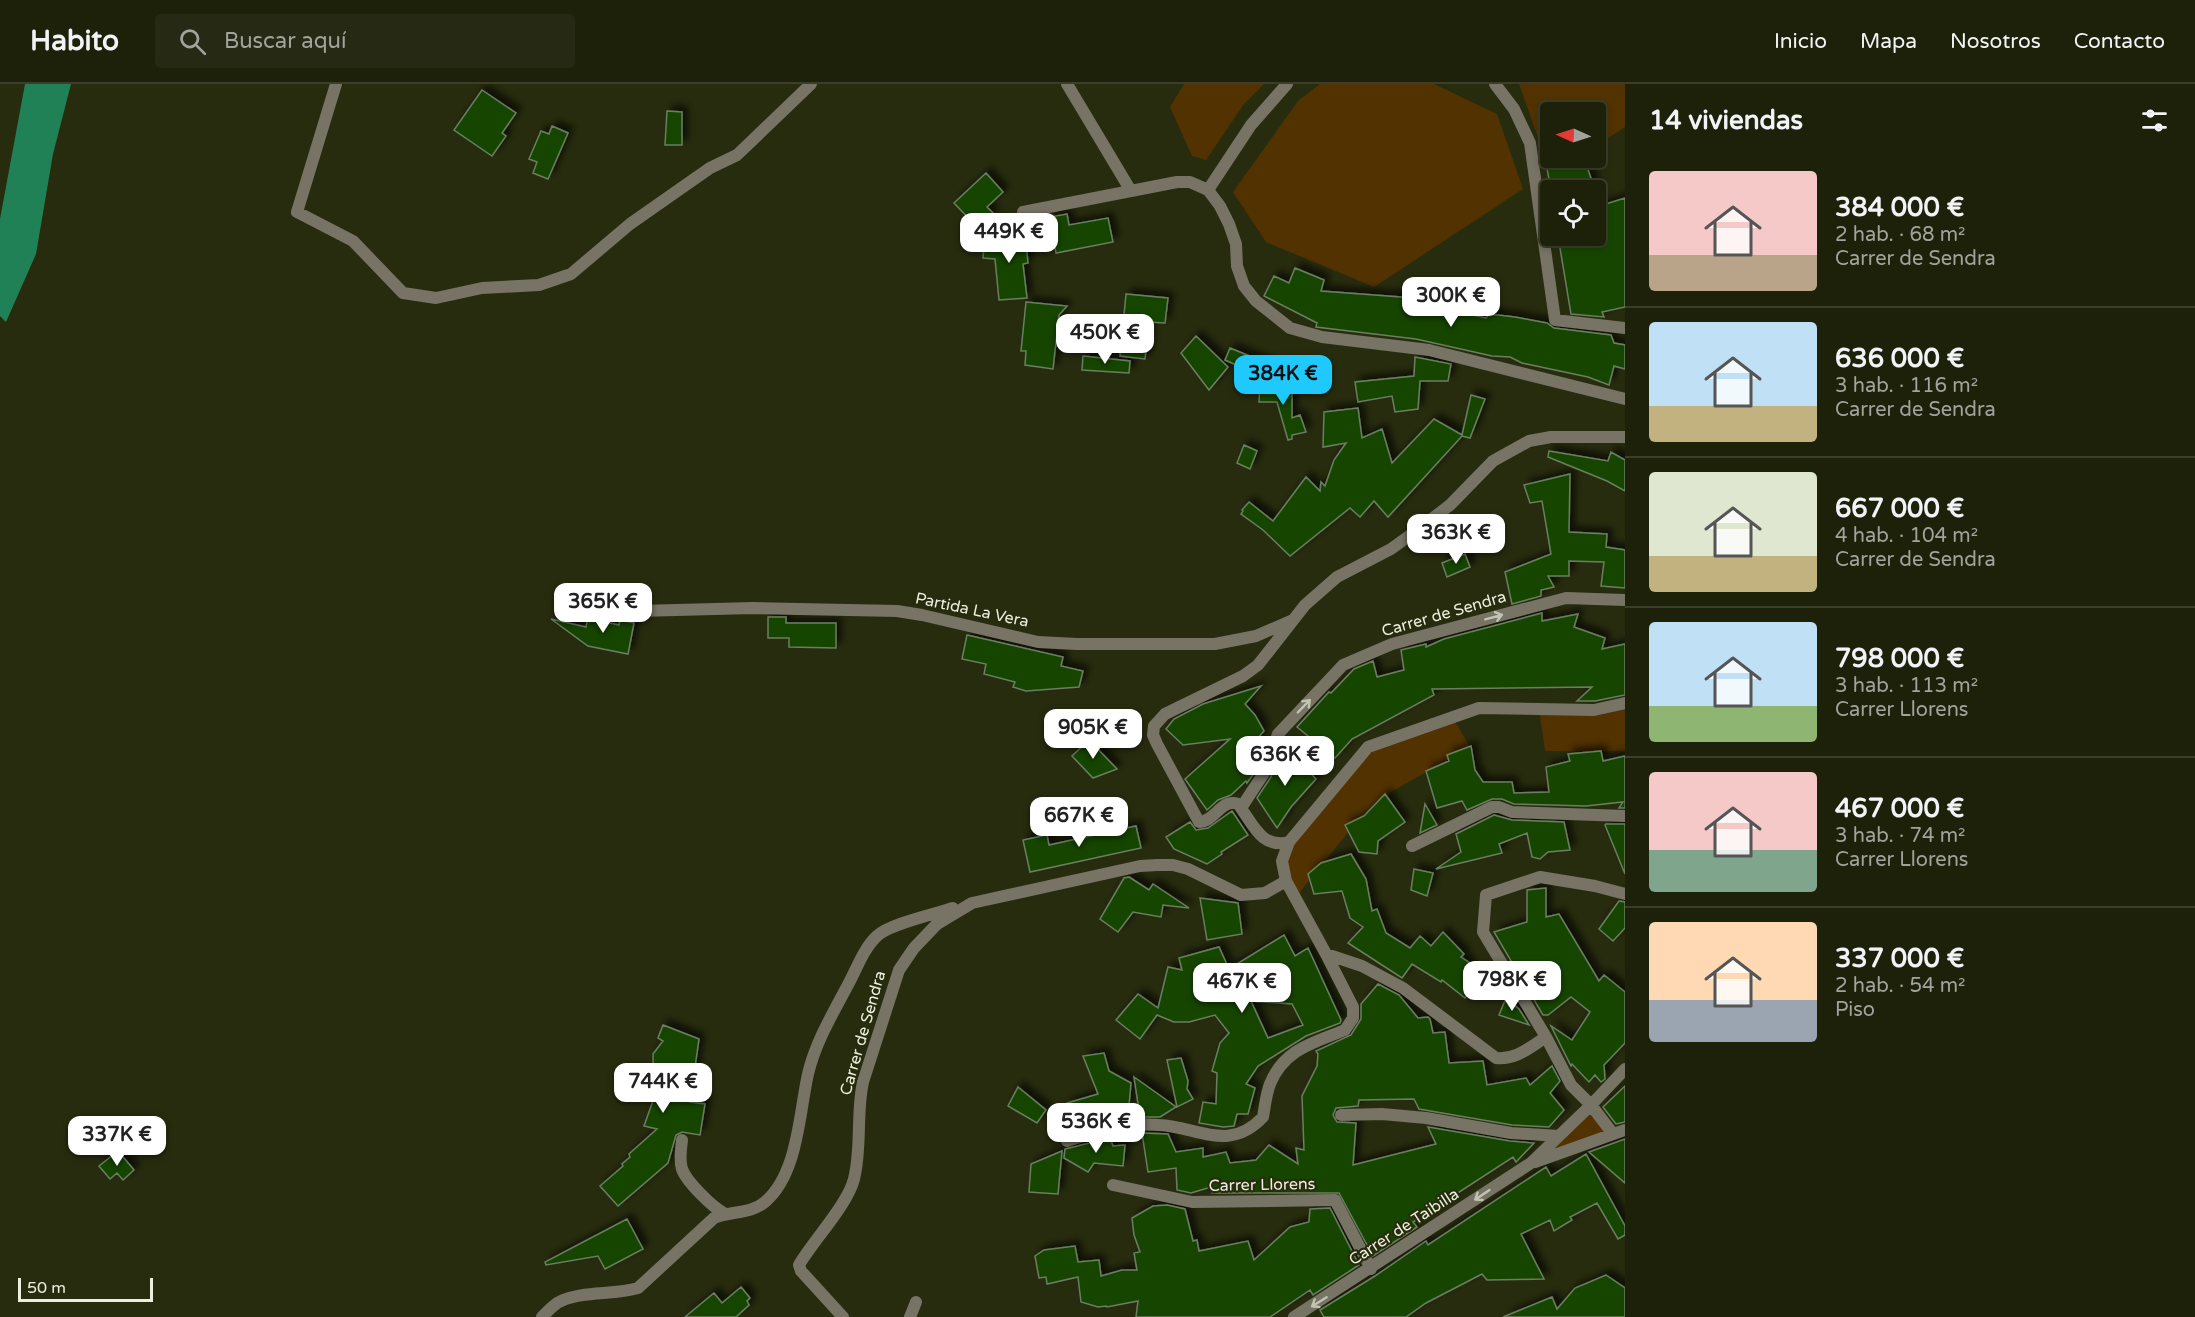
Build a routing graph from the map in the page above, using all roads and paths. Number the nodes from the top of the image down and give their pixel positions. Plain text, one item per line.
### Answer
1 (336, 84) edge
2 (811, 84) edge
3 (1067, 84) edge
4 (1287, 84) edge
5 (1495, 84) edge
6 (1208, 190) junction
7 (1131, 191) junction
8 (1023, 212) dead end
9 (1625, 328) edge
10 (1625, 399) edge
11 (1625, 437) edge
12 (1625, 600) edge
13 (638, 611) dead end
14 (1294, 619) junction
15 (1625, 704) edge
16 (1241, 808) junction
17 (1625, 816) edge
18 (1289, 842) junction
19 (1412, 846) dead end
20 (1286, 881) junction
21 (1625, 894) edge
22 (972, 903) junction
23 (1326, 954) junction
24 (1546, 1037) junction
25 (1625, 1070) edge
26 (1591, 1106) junction
27 (1341, 1115) dead end
28 (1619, 1132) edge
29 (1558, 1136) junction
30 (682, 1140) dead end
31 (1067, 1141) dead end
32 (1531, 1163) junction
33 (1113, 1185) dead end
34 (724, 1214) junction
35 (1371, 1269) junction
36 (916, 1302) dead end
37 (542, 1317) edge
38 (843, 1317) edge
39 (910, 1317) edge
40 (1294, 1317) edge

1 - 2 street
3 - 7 street
4 - 6 street
5 - 9 street
6 - 7 street
6 - 10 street
7 - 8 street
11 - 14 street
16 -> 12 street, Carrer de Sendra
13 - 14 street, Partida La Vera
14 - 16 street
15 - 18 street
16 - 18 street
17 - 19 street
18 - 20 street
20 - 22 street, Carrer de Sendra
20 - 23 street
21 - 24 street
22 - 34 street, Carrer de Sendra
22 - 38 street, Carrer de Sendra
23 - 24 street
23 - 31 street
24 - 26 street
25 - 26 street
26 - 28 street
26 - 29 street
27 - 29 street
28 - 32 street
29 - 32 street
30 - 34 street
32 -> 35 street, Carrer de Taibilla
33 - 35 street, Carrer Llorens
34 - 37 street, Carrer de Sendra
35 -> 40 street, Carrer de Taibilla
36 - 39 street

